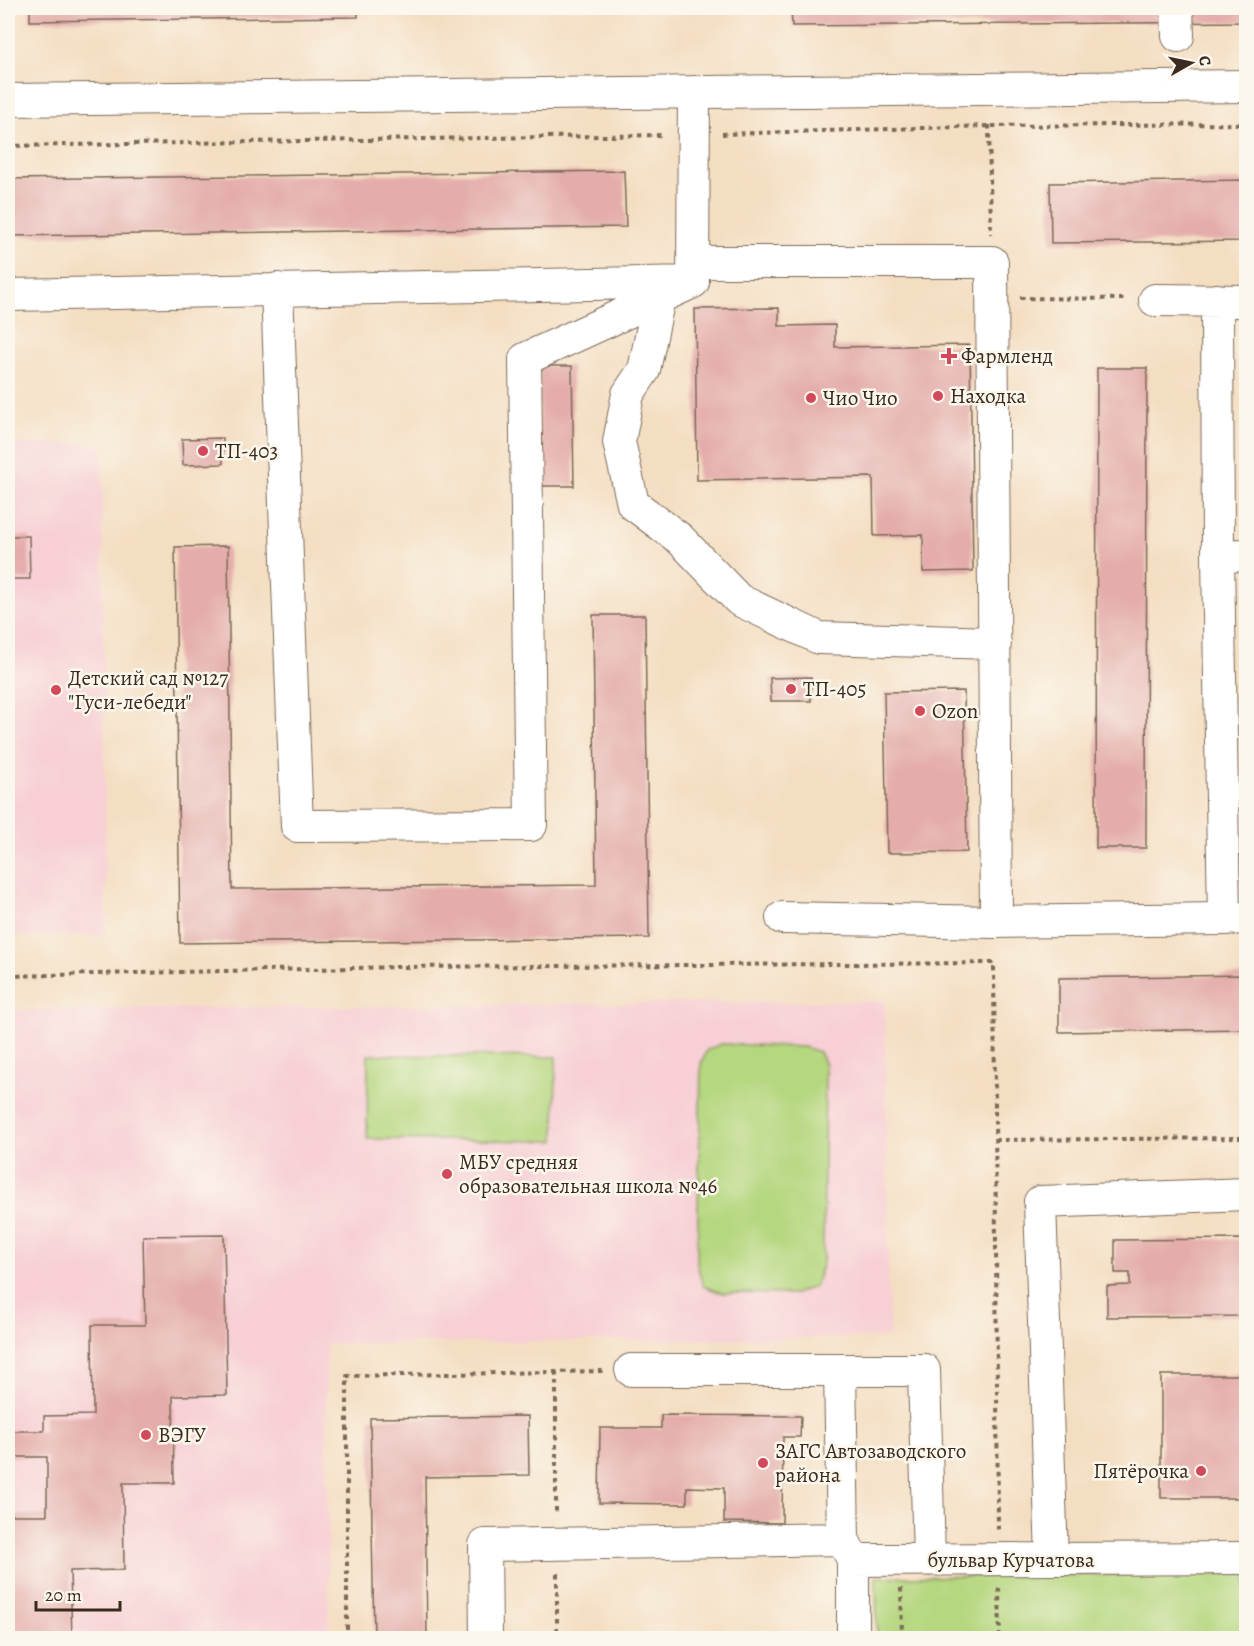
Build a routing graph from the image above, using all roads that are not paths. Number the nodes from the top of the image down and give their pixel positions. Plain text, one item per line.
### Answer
1 (1246, 86) edge
2 (694, 92) junction
3 (8, 100) edge
4 (693, 272) junction
5 (277, 290) junction
6 (8, 294) edge
7 (659, 298) junction
8 (1155, 300) road end
9 (1232, 301) edge
10 (1232, 556) edge
11 (995, 643) junction
12 (782, 918) dead end
13 (1235, 919) edge
14 (996, 922) junction
15 (1246, 1194) edge
16 (630, 1370) road end
17 (840, 1371) junction
18 (848, 1550) junction
19 (1246, 1558) edge
20 (1052, 1559) junction
21 (915, 1560) junction
22 (486, 1638) edge
23 (854, 1638) edge

1 - 2 street
2 - 3 street
2 - 4 street
4 - 5 street
4 - 7 street
4 - 11 street
5 - 6 street
5 - 7 street
7 - 11 street
8 - 9 street
9 - 10 street
10 - 13 street
11 - 14 street
12 - 14 street
13 - 14 street
15 - 20 street
16 - 17 street
17 - 18 street
17 - 21 street
18 - 21 street, бульвар Курчатова
18 - 22 street, бульвар Курчатова
18 - 23 street
19 - 20 street, бульвар Курчатова
20 - 21 street, бульвар Курчатова

